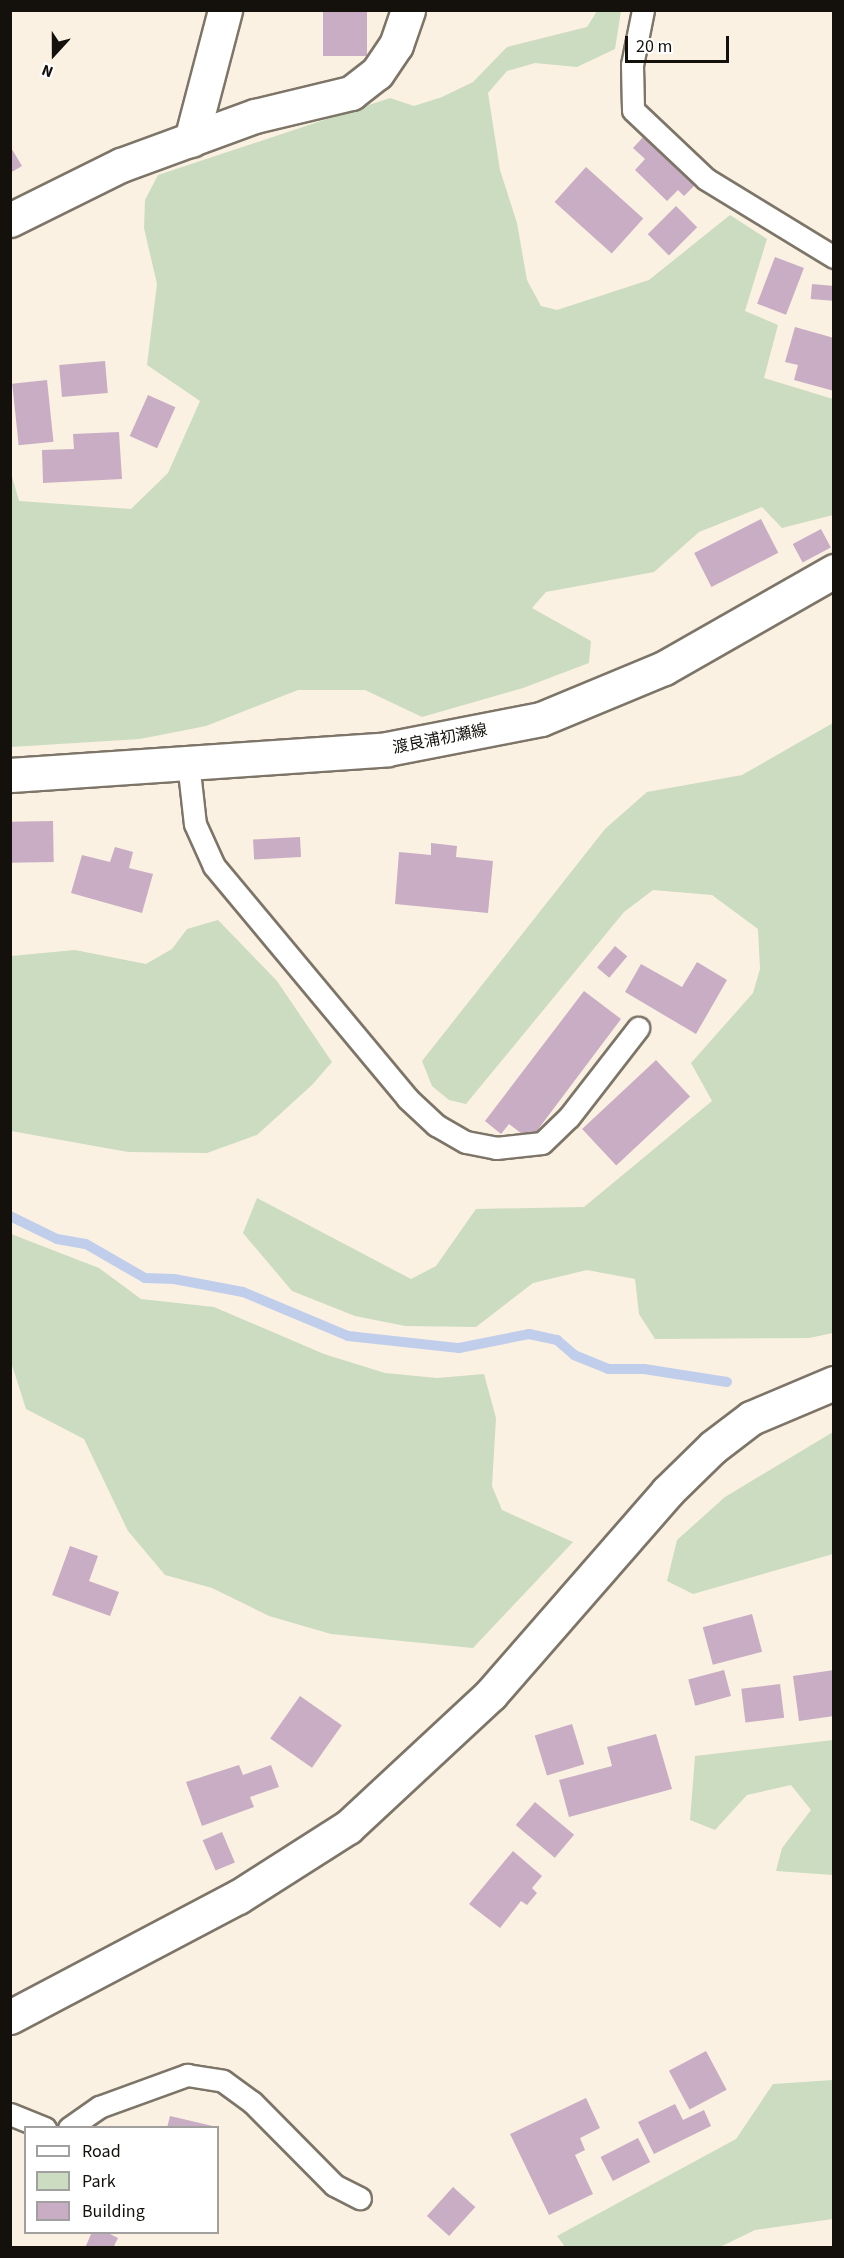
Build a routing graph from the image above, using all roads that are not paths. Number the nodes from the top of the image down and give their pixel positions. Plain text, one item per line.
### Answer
1 (225, 10) edge
2 (408, 10) edge
3 (643, 10) edge
4 (191, 140) junction
5 (10, 220) edge
6 (834, 257) edge
7 (834, 571) edge
8 (189, 762) junction
9 (10, 775) edge
10 (638, 1028) dead end
11 (834, 1383) edge
12 (10, 2017) edge
13 (10, 2114) edge
14 (42, 2126) edge
15 (70, 2126) edge
16 (360, 2198) dead end

1 - 4 street
2 - 4 street
3 - 6 lane
4 - 5 street
7 - 8 street, 渡良浦初瀬線
8 - 9 street, 渡良浦初瀬線
8 - 10 lane
11 - 12 street
13 - 14 lane
15 - 16 lane

